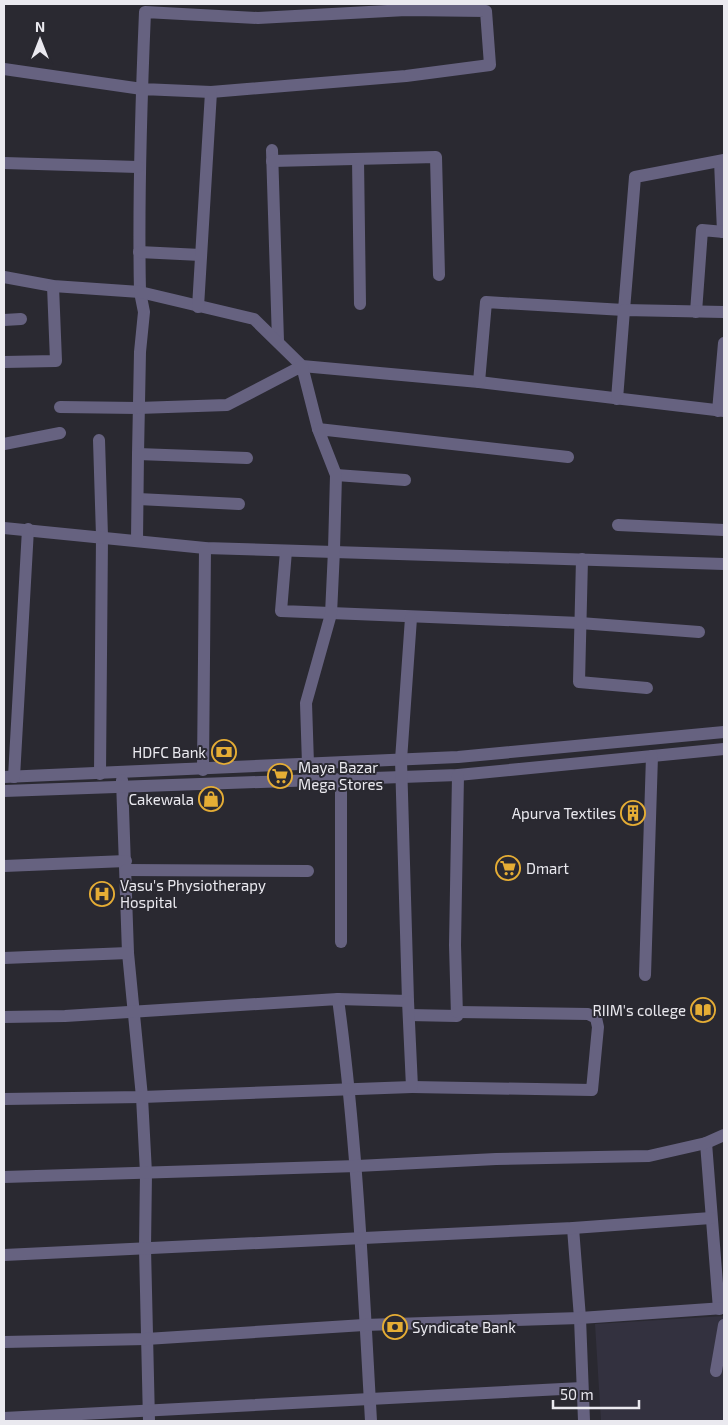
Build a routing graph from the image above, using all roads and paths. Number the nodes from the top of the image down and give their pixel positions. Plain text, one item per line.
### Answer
1 (4, 69) edge
2 (142, 89) junction
3 (211, 92) junction
4 (358, 159) junction
5 (722, 160) edge
6 (4, 163) edge
7 (138, 167) junction
8 (724, 232) edge
9 (139, 252) junction
10 (201, 255) junction
11 (439, 275) dead end
12 (4, 277) edge
13 (53, 286) junction
14 (140, 292) junction
15 (360, 304) dead end
16 (198, 307) junction
17 (624, 310) junction
18 (696, 312) junction
19 (724, 312) edge
20 (4, 320) edge
21 (21, 320) dead end
22 (278, 341) junction
23 (724, 343) edge
24 (4, 362) edge
25 (302, 366) junction
26 (479, 382) junction
27 (617, 399) junction
28 (60, 407) dead end
29 (138, 408) junction
30 (721, 411) edge
31 (318, 429) junction
32 (60, 433) dead end
33 (99, 440) dead end
34 (4, 444) edge
35 (138, 454) junction
36 (568, 457) dead end
37 (247, 458) dead end
38 (336, 475) junction
39 (405, 480) dead end
40 (138, 499) junction
41 (239, 504) dead end
42 (618, 526) dead end
43 (4, 528) edge
44 (28, 528) junction
45 (724, 530) edge
46 (102, 536) junction
47 (137, 540) junction
48 (205, 548) junction
49 (334, 550) junction
50 (286, 551) junction
51 (582, 559) junction
52 (724, 564) edge
53 (331, 614) junction
54 (411, 618) junction
55 (580, 623) junction
56 (699, 632) dead end
57 (647, 688) dead end
58 (724, 732) edge
59 (724, 749) edge
60 (652, 756) junction
61 (400, 760) junction
62 (308, 764) junction
63 (203, 770) junction
64 (121, 773) junction
65 (100, 774) junction
66 (458, 775) junction
67 (401, 776) junction
68 (9, 777) edge
69 (341, 779) junction
70 (122, 788) junction
71 (4, 791) edge
72 (126, 865) junction
73 (4, 866) edge
74 (308, 872) dead end
75 (341, 942) dead end
76 (128, 953) junction
77 (4, 958) edge
78 (645, 975) dead end
79 (338, 999) junction
80 (408, 1001) junction
81 (135, 1011) junction
82 (457, 1012) junction
83 (409, 1016) junction
84 (4, 1017) edge
85 (412, 1087) junction
86 (350, 1088) junction
87 (142, 1097) junction
88 (4, 1098) edge
89 (724, 1135) edge
90 (706, 1143) junction
91 (357, 1166) junction
92 (146, 1173) junction
93 (4, 1177) edge
94 (711, 1218) junction
95 (573, 1228) junction
96 (360, 1238) junction
97 (145, 1248) junction
98 (4, 1255) edge
99 (722, 1308) edge
100 (580, 1318) junction
101 (364, 1324) junction
102 (724, 1325) edge
103 (146, 1340) junction
104 (4, 1342) edge
105 (716, 1371) dead end
106 (582, 1388) junction
107 (370, 1400) junction
108 (149, 1416) edge
109 (4, 1418) edge
110 (371, 1421) edge
111 (584, 1421) edge

1 - 2 street
2 - 3 street
2 - 3 street
2 - 7 street
3 - 10 street
4 - 11 street
4 - 15 street
4 - 22 street
5 - 8 street
5 - 17 street
6 - 7 street
7 - 9 street
8 - 18 street
9 - 10 street
9 - 14 street
10 - 16 street
12 - 13 street
13 - 14 street
13 - 24 street
14 - 16 street
14 - 29 street
16 - 22 street
17 - 18 street
17 - 26 street
17 - 27 street
18 - 19 street
20 - 21 street
22 - 25 street
23 - 30 street
25 - 26 street
25 - 29 street
25 - 31 street
26 - 27 street
27 - 30 street
28 - 29 street
29 - 35 street
31 - 36 street
31 - 38 street
32 - 34 street
33 - 46 street
35 - 37 street
35 - 40 street
38 - 39 street
38 - 49 street
40 - 41 street
40 - 47 street
42 - 45 street
43 - 44 street
44 - 46 street
44 - 68 street
46 - 47 street
46 - 65 street
47 - 48 street
48 - 50 street
48 - 63 street
49 - 50 street
49 - 51 street
49 - 53 street
50 - 53 street
51 - 52 street
51 - 55 street
53 - 54 street
53 - 62 street
54 - 55 street
54 - 61 street
55 - 56 street
55 - 57 street
58 - 61 street
59 - 60 street
60 - 66 street
60 - 78 street
61 - 62 street
61 - 67 street
62 - 63 street
63 - 64 street
64 - 65 street
64 - 70 street
65 - 68 street
66 - 67 street
66 - 82 street
67 - 69 street
67 - 80 street
69 - 70 street
69 - 75 street
70 - 71 street
70 - 72 street
72 - 73 street
72 - 74 street
72 - 76 street
76 - 77 street
76 - 81 street
79 - 80 street
79 - 81 street
79 - 86 street
80 - 83 street
81 - 84 street
81 - 87 street
82 - 83 street
82 - 85 street
83 - 85 street
85 - 86 street
86 - 87 street
86 - 91 street
87 - 88 street
87 - 92 street
89 - 90 street
90 - 91 street
90 - 94 street
91 - 92 street
91 - 96 street
92 - 93 street
92 - 97 street
94 - 95 street
94 - 99 street
95 - 96 street
95 - 100 street
96 - 97 street
96 - 101 street
97 - 98 street
97 - 103 street
99 - 100 street
100 - 101 street
100 - 106 street
101 - 103 street
101 - 107 street
102 - 105 street
103 - 104 street
103 - 108 street
106 - 107 street
106 - 111 street
107 - 108 street
107 - 110 street
108 - 109 street

